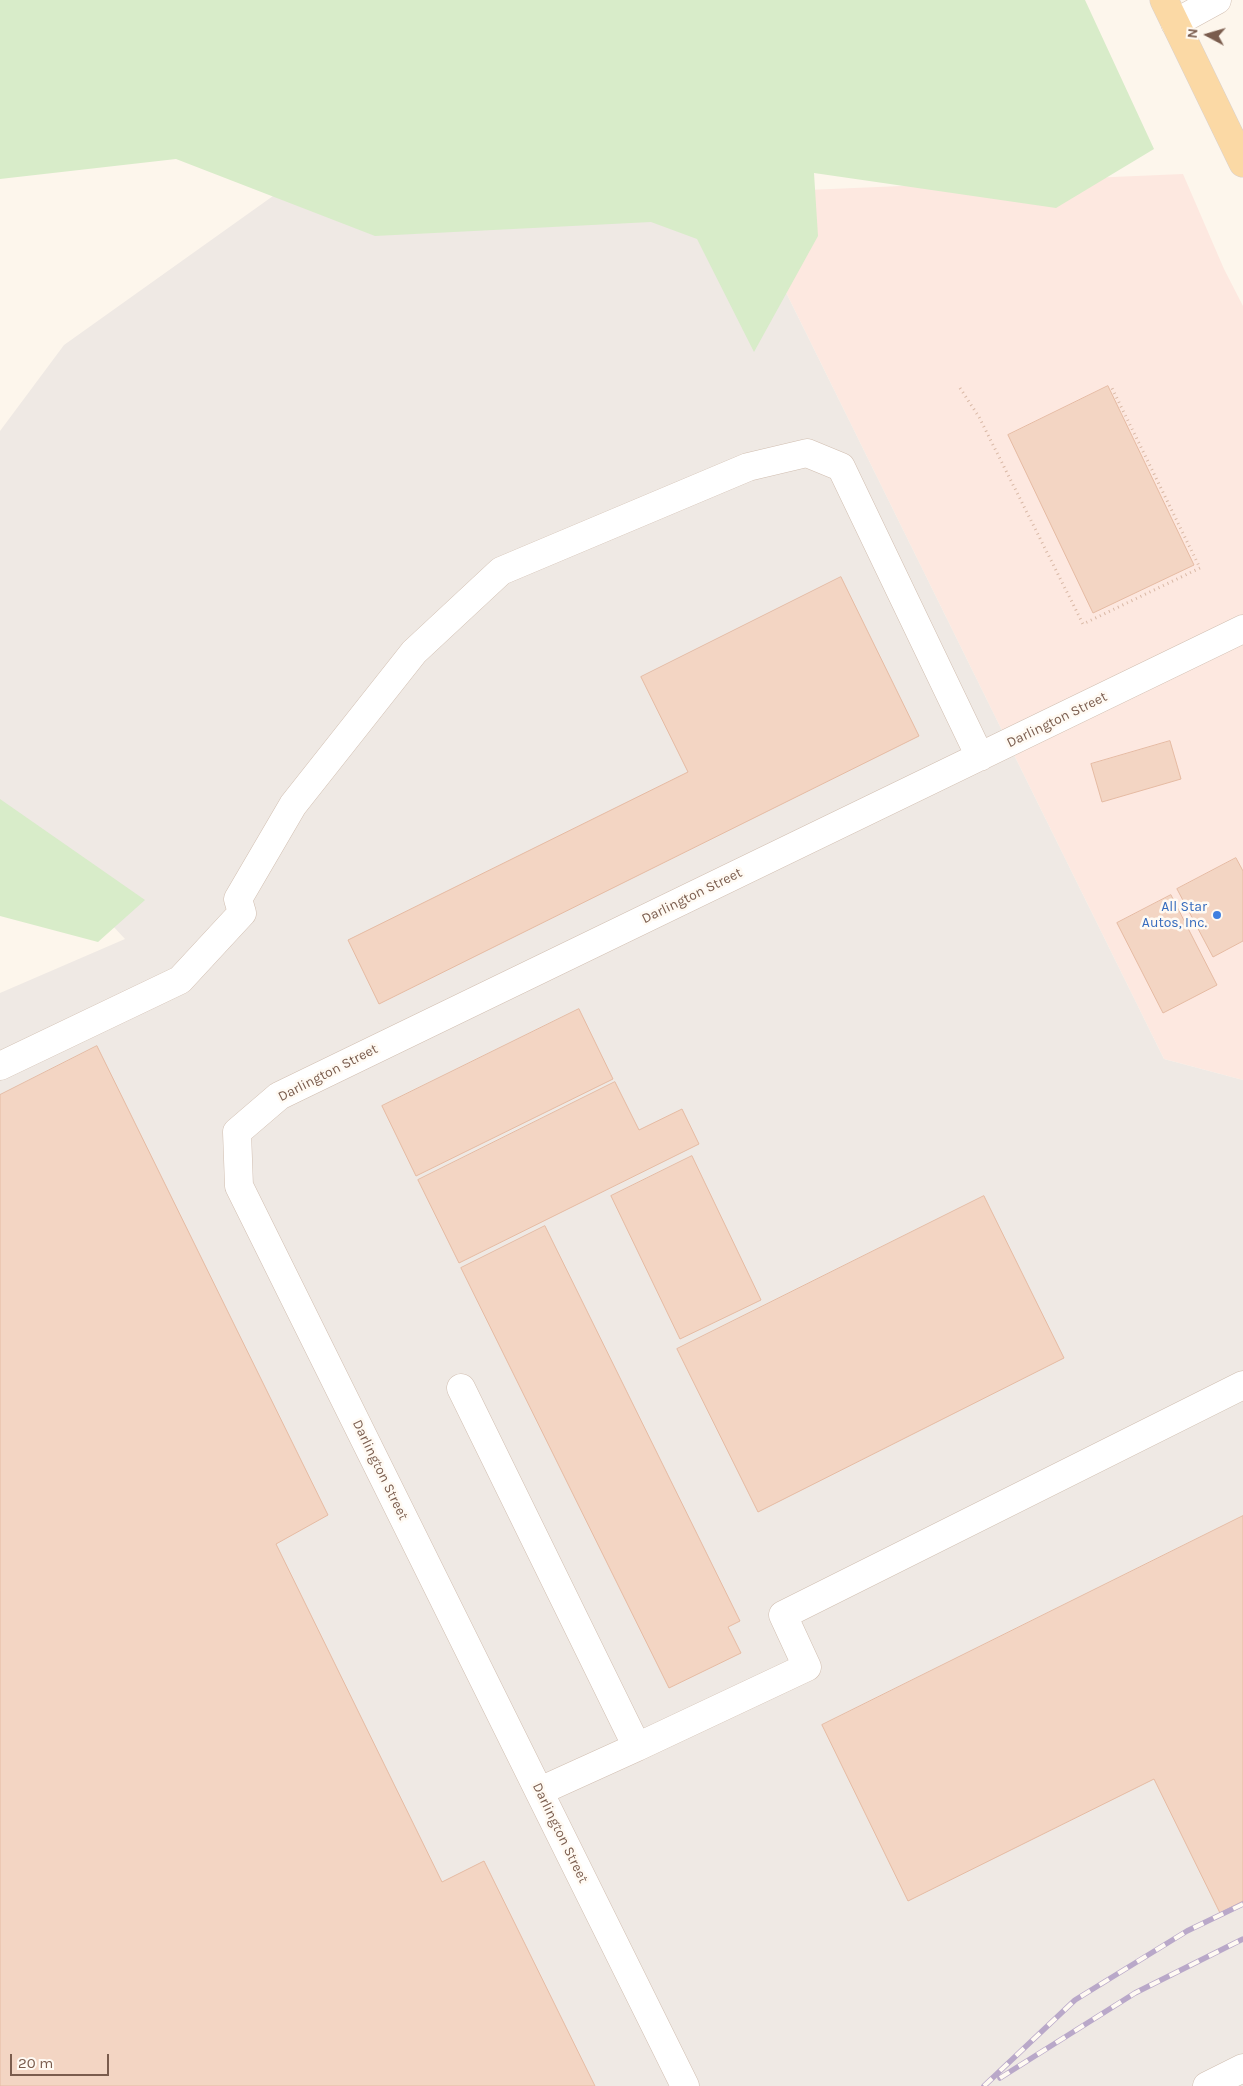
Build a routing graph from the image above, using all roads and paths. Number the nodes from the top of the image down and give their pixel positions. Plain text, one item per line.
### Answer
1 (1217, 0) edge
2 (1169, 11) edge
3 (1243, 163) edge
4 (1111, 386) dead end
5 (960, 388) dead end
6 (1243, 629) edge
7 (980, 757) junction
8 (0, 1066) edge
9 (1243, 1384) edge
10 (461, 1388) dead end
11 (637, 1747) junction
12 (540, 1792) junction
13 (1243, 2068) edge
14 (685, 2086) edge
15 (1208, 2086) edge

1 - 2 street
2 - 3 main road
4 - 5 path
6 - 7 street, Darlington Street
7 - 8 street
7 - 12 street, Darlington Street
9 - 11 street
10 - 11 street
11 - 12 street
12 - 14 street, Darlington Street
13 - 15 street

